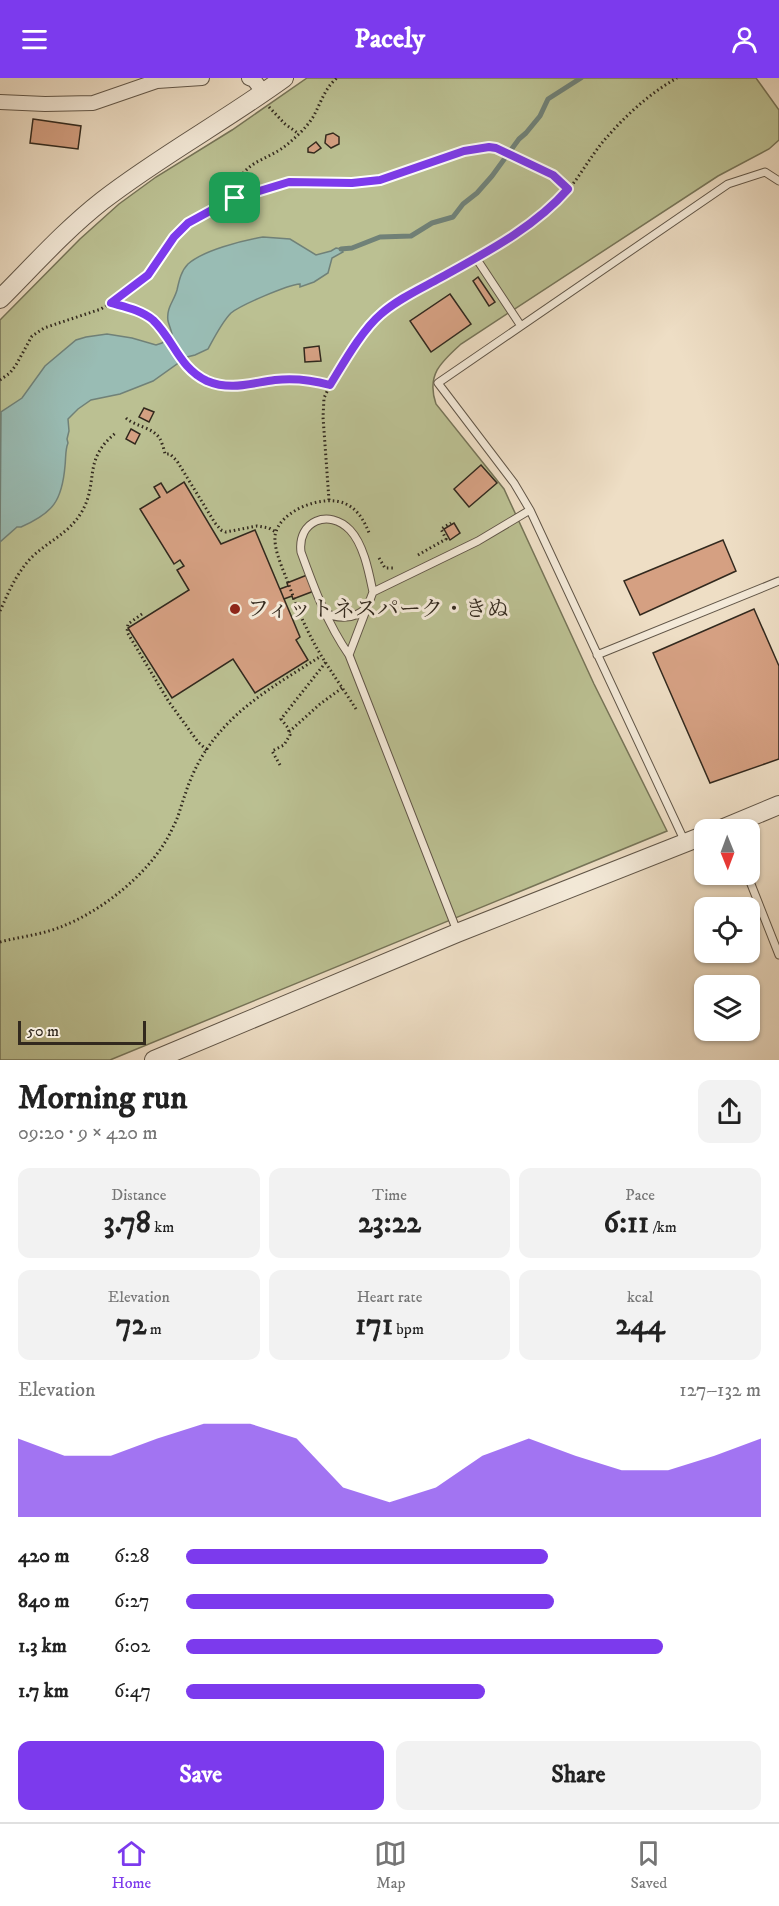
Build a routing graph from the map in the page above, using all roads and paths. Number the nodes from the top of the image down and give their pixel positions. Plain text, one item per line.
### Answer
1 (202, 78) edge
2 (249, 78) edge
3 (284, 78) edge
4 (337, 78) edge
5 (677, 78) edge
6 (265, 98) junction
7 (0, 102) edge
8 (299, 134) junction
9 (779, 182) edge
10 (568, 189) junction
11 (235, 198) junction
12 (476, 258) junction
13 (0, 299) edge
14 (111, 303) junction
15 (522, 326) junction
16 (0, 380) edge
17 (330, 385) junction
18 (126, 418) dead end
19 (117, 432) dead end
20 (329, 500) dead end
21 (530, 510) junction
22 (276, 532) dead end
23 (779, 581) edge
24 (373, 592) junction
25 (368, 606) junction
26 (0, 611) edge
27 (323, 611) junction
28 (142, 614) dead end
29 (349, 655) junction
30 (597, 655) junction
31 (321, 656) dead end
32 (326, 663) dead end
33 (342, 688) dead end
34 (289, 732) junction
35 (207, 750) junction
36 (280, 765) dead end
37 (779, 805) edge
38 (746, 819) edge
39 (694, 840) edge
40 (686, 843) junction
41 (751, 885) edge
42 (458, 933) junction
43 (0, 942) edge
44 (779, 954) edge
45 (154, 1060) edge

1 - 7 street
2 - 6 street
3 - 6 street
4 - 8 path
5 - 10 path
6 - 8 path
6 - 13 street
8 - 11 path
9 - 15 lane
10 - 11 path
10 - 12 path
11 - 14 path
12 - 15 lane
12 - 17 path
14 - 16 path
14 - 17 path
15 - 21 lane
17 - 20 path
18 - 22 path
19 - 26 path
21 - 24 lane
21 - 30 lane
23 - 30 lane
24 - 25 lane
24 - 27 lane
25 - 27 lane
25 - 29 lane
27 - 29 lane
28 - 35 path
29 - 42 lane
30 - 40 lane
31 - 35 path
32 - 34 path
33 - 34 path
34 - 36 path
35 - 43 path
37 - 38 street
39 - 40 street
40 - 42 street
41 - 44 lane
42 - 45 street

